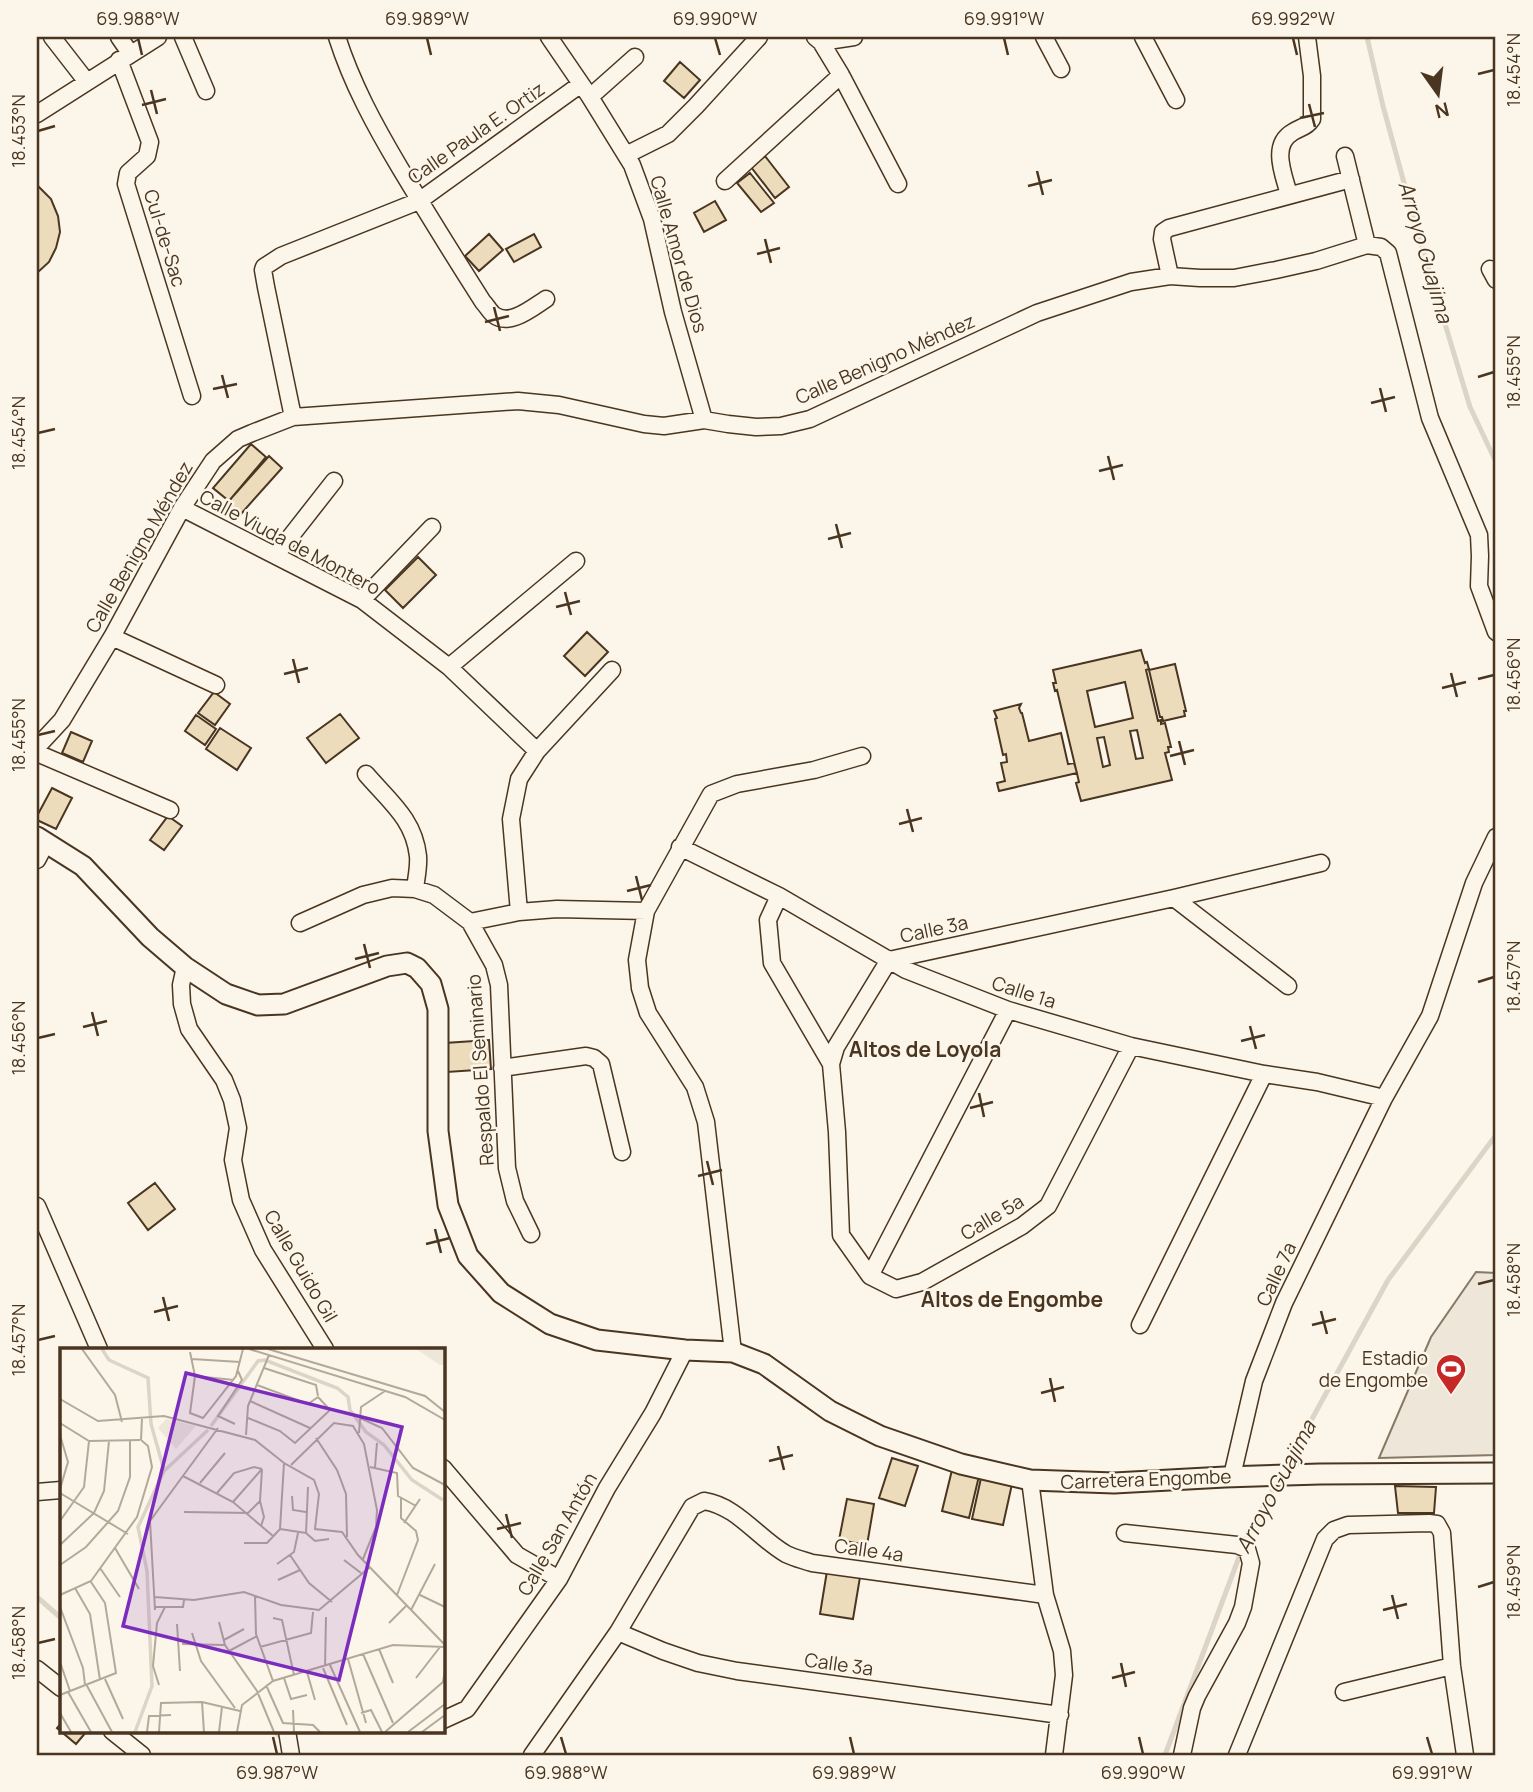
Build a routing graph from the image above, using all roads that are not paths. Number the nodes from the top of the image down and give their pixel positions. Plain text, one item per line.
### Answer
1 (52, 37) edge
2 (118, 37) edge
3 (158, 37) edge
4 (183, 37) edge
5 (337, 37) edge
6 (549, 37) edge
7 (759, 37) edge
8 (854, 37) edge
9 (1044, 37) edge
10 (1143, 37) edge
11 (1307, 37) edge
12 (818, 40) edge
13 (125, 57) junction
14 (635, 57) dead end
15 (1061, 69) dead end
16 (841, 75) junction
17 (87, 82) junction
18 (206, 91) dead end
19 (586, 91) junction
20 (1176, 100) dead end
21 (37, 114) edge
22 (626, 155) junction
23 (1345, 156) dead end
24 (1351, 179) junction
25 (725, 181) dead end
26 (898, 184) dead end
27 (1289, 195) junction
28 (419, 201) junction
29 (1367, 245) junction
30 (1170, 276) junction
31 (546, 299) dead end
32 (192, 396) dead end
33 (293, 417) junction
34 (704, 420) junction
35 (334, 481) dead end
36 (182, 508) junction
37 (432, 527) dead end
38 (276, 555) junction
39 (576, 561) dead end
40 (362, 600) junction
41 (1496, 632) edge
42 (113, 637) junction
43 (449, 667) junction
44 (612, 670) dead end
45 (216, 685) dead end
46 (37, 747) edge
47 (537, 751) junction
48 (37, 753) edge
49 (862, 756) dead end
50 (366, 774) dead end
51 (170, 810) dead end
52 (1496, 837) edge
53 (40, 847) edge
54 (680, 847) junction
55 (1321, 863) dead end
56 (415, 889) junction
57 (779, 896) junction
58 (1174, 898) junction
59 (646, 911) junction
60 (519, 912) junction
61 (470, 922) junction
62 (300, 923) dead end
63 (889, 960) junction
64 (185, 967) junction
65 (1288, 986) dead end
66 (1008, 1010) junction
67 (1131, 1046) junction
68 (831, 1064) junction
69 (502, 1068) junction
70 (1264, 1074) junction
71 (1384, 1098) junction
72 (622, 1152) dead end
73 (37, 1206) edge
74 (531, 1234) dead end
75 (870, 1276) junction
76 (1140, 1325) dead end
77 (99, 1348) edge
78 (324, 1348) edge
79 (685, 1350) junction
80 (733, 1352) junction
81 (444, 1469) edge
82 (1496, 1473) edge
83 (1232, 1476) junction
84 (1030, 1480) junction
85 (60, 1490) edge
86 (37, 1492) edge
87 (1125, 1533) dead end
88 (559, 1579) junction
89 (1045, 1595) junction
90 (618, 1632) junction
91 (1452, 1666) junction
92 (37, 1669) edge
93 (60, 1687) edge
94 (1344, 1692) dead end
95 (1060, 1715) junction
96 (444, 1720) edge
97 (113, 1732) edge
98 (287, 1732) edge
99 (290, 1754) edge
100 (142, 1755) edge
101 (532, 1755) edge
102 (1054, 1755) edge
103 (1182, 1755) edge
104 (1237, 1755) edge
105 (1465, 1755) edge

1 - 17 street
2 - 13 street, Cul-de-Sac
3 - 13 street
4 - 18 street
5 - 28 street
6 - 19 street, Calle Amor de Dios
7 - 22 street
8 - 12 street
9 - 15 street
10 - 20 street
11 - 27 street
12 - 16 street
13 - 17 street
13 - 32 street, Cul-de-Sac
14 - 19 street, Calle Paula E. Ortiz
16 - 25 street
16 - 26 street
17 - 21 street
19 - 22 street, Calle Amor de Dios
19 - 28 street, Calle Paula E. Ortiz
22 - 34 street, Calle Amor de Dios
23 - 24 street
24 - 27 street
24 - 29 street
27 - 30 street
28 - 31 street
28 - 33 street, Calle Paula E. Ortiz
29 - 30 street, Calle Benigno Méndez
29 - 41 street
30 - 34 street, Calle Benigno Méndez
33 - 34 street, Calle Benigno Méndez
33 - 36 street, Calle Benigno Méndez
35 - 38 street
36 - 38 street, Calle Viuda de Montero
36 - 42 street, Calle Benigno Méndez
37 - 40 street
38 - 40 street, Calle Viuda de Montero
39 - 43 street
40 - 43 street, Calle Viuda de Montero
42 - 45 street
42 - 46 street, Calle Benigno Méndez
43 - 47 street, Calle Viuda de Montero
44 - 47 street
47 - 60 street
48 - 51 street
49 - 54 street
50 - 56 street
52 - 71 street
53 - 64 street, Carretera Engombe
54 - 57 street, Calle 1a
54 - 59 street
55 - 58 street, Calle 3a
56 - 61 street, Respaldo El Seminario
56 - 62 street, Respaldo El Seminario
57 - 63 street, Calle 1a
57 - 68 street
58 - 63 street, Calle 3a
58 - 65 street
59 - 60 street
59 - 80 street
60 - 61 street
61 - 69 street, Respaldo El Seminario
63 - 66 street, Calle 1a
63 - 68 street, Calle 3a
64 - 78 street, Calle Guido Gil
64 - 79 street, Carretera Engombe
66 - 67 street, Calle 1a
66 - 75 street
67 - 70 street, Calle 1a
67 - 75 street, Calle 5a
68 - 75 street, Calle 3a
69 - 72 street
69 - 74 street, Respaldo El Seminario
70 - 71 street, Calle 1a
70 - 76 street
71 - 83 street, Calle 7a
73 - 77 street
79 - 80 street, Carretera Engombe
79 - 88 street, Calle San Antón
80 - 84 street, Carretera Engombe
81 - 88 street
82 - 83 street, Carretera Engombe
83 - 84 street, Carretera Engombe
84 - 89 street
85 - 86 street
87 - 103 street
88 - 96 street, Calle San Antón
89 - 90 street, Calle 4a
89 - 95 street
90 - 95 street, Calle 3a
90 - 101 street
91 - 94 street
91 - 104 street
91 - 105 street
92 - 93 street
95 - 102 street
97 - 100 street
98 - 99 street

